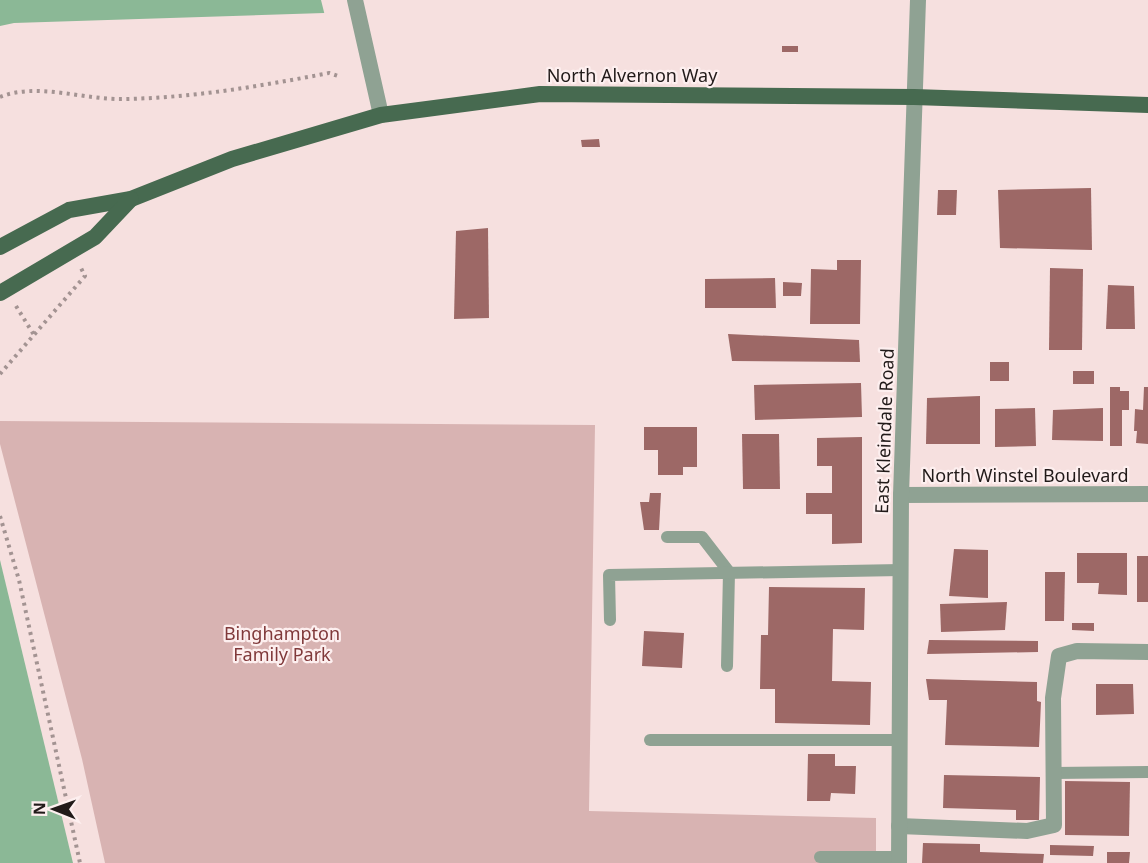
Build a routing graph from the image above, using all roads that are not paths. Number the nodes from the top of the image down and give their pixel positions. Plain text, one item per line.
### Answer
1 (918, 0) edge
2 (357, 7) edge
3 (914, 97) junction
4 (1148, 105) edge
5 (381, 115) junction
6 (131, 199) junction
7 (0, 247) edge
8 (0, 293) edge
9 (1148, 494) edge
10 (901, 495) junction
11 (667, 537) dead end
12 (901, 570) junction
13 (729, 572) junction
14 (610, 620) dead end
15 (1148, 652) edge
16 (727, 666) dead end
17 (650, 740) dead end
18 (900, 740) junction
19 (1148, 772) edge
20 (1053, 773) junction
21 (899, 826) junction
22 (820, 857) dead end
23 (899, 860) edge

1 - 3 street, East Kleindale Road
2 - 5 street
3 - 4 main road, North Alvernon Way
3 - 5 main road, North Alvernon Way
3 - 10 street, East Kleindale Road
5 - 6 main road, North Alvernon Way
6 - 7 main road, North Alvernon Way
6 - 8 main road, North Alvernon Way
9 - 10 street, North Winstel Boulevard
10 - 12 street, East Kleindale Road
11 - 13 lane
12 - 13 lane
12 - 18 street, East Kleindale Road
13 - 14 lane
13 - 16 lane
15 - 20 street
17 - 18 lane
18 - 21 street, East Kleindale Road
19 - 20 lane
20 - 21 street
21 - 23 street, East Kleindale Road
22 - 23 lane

